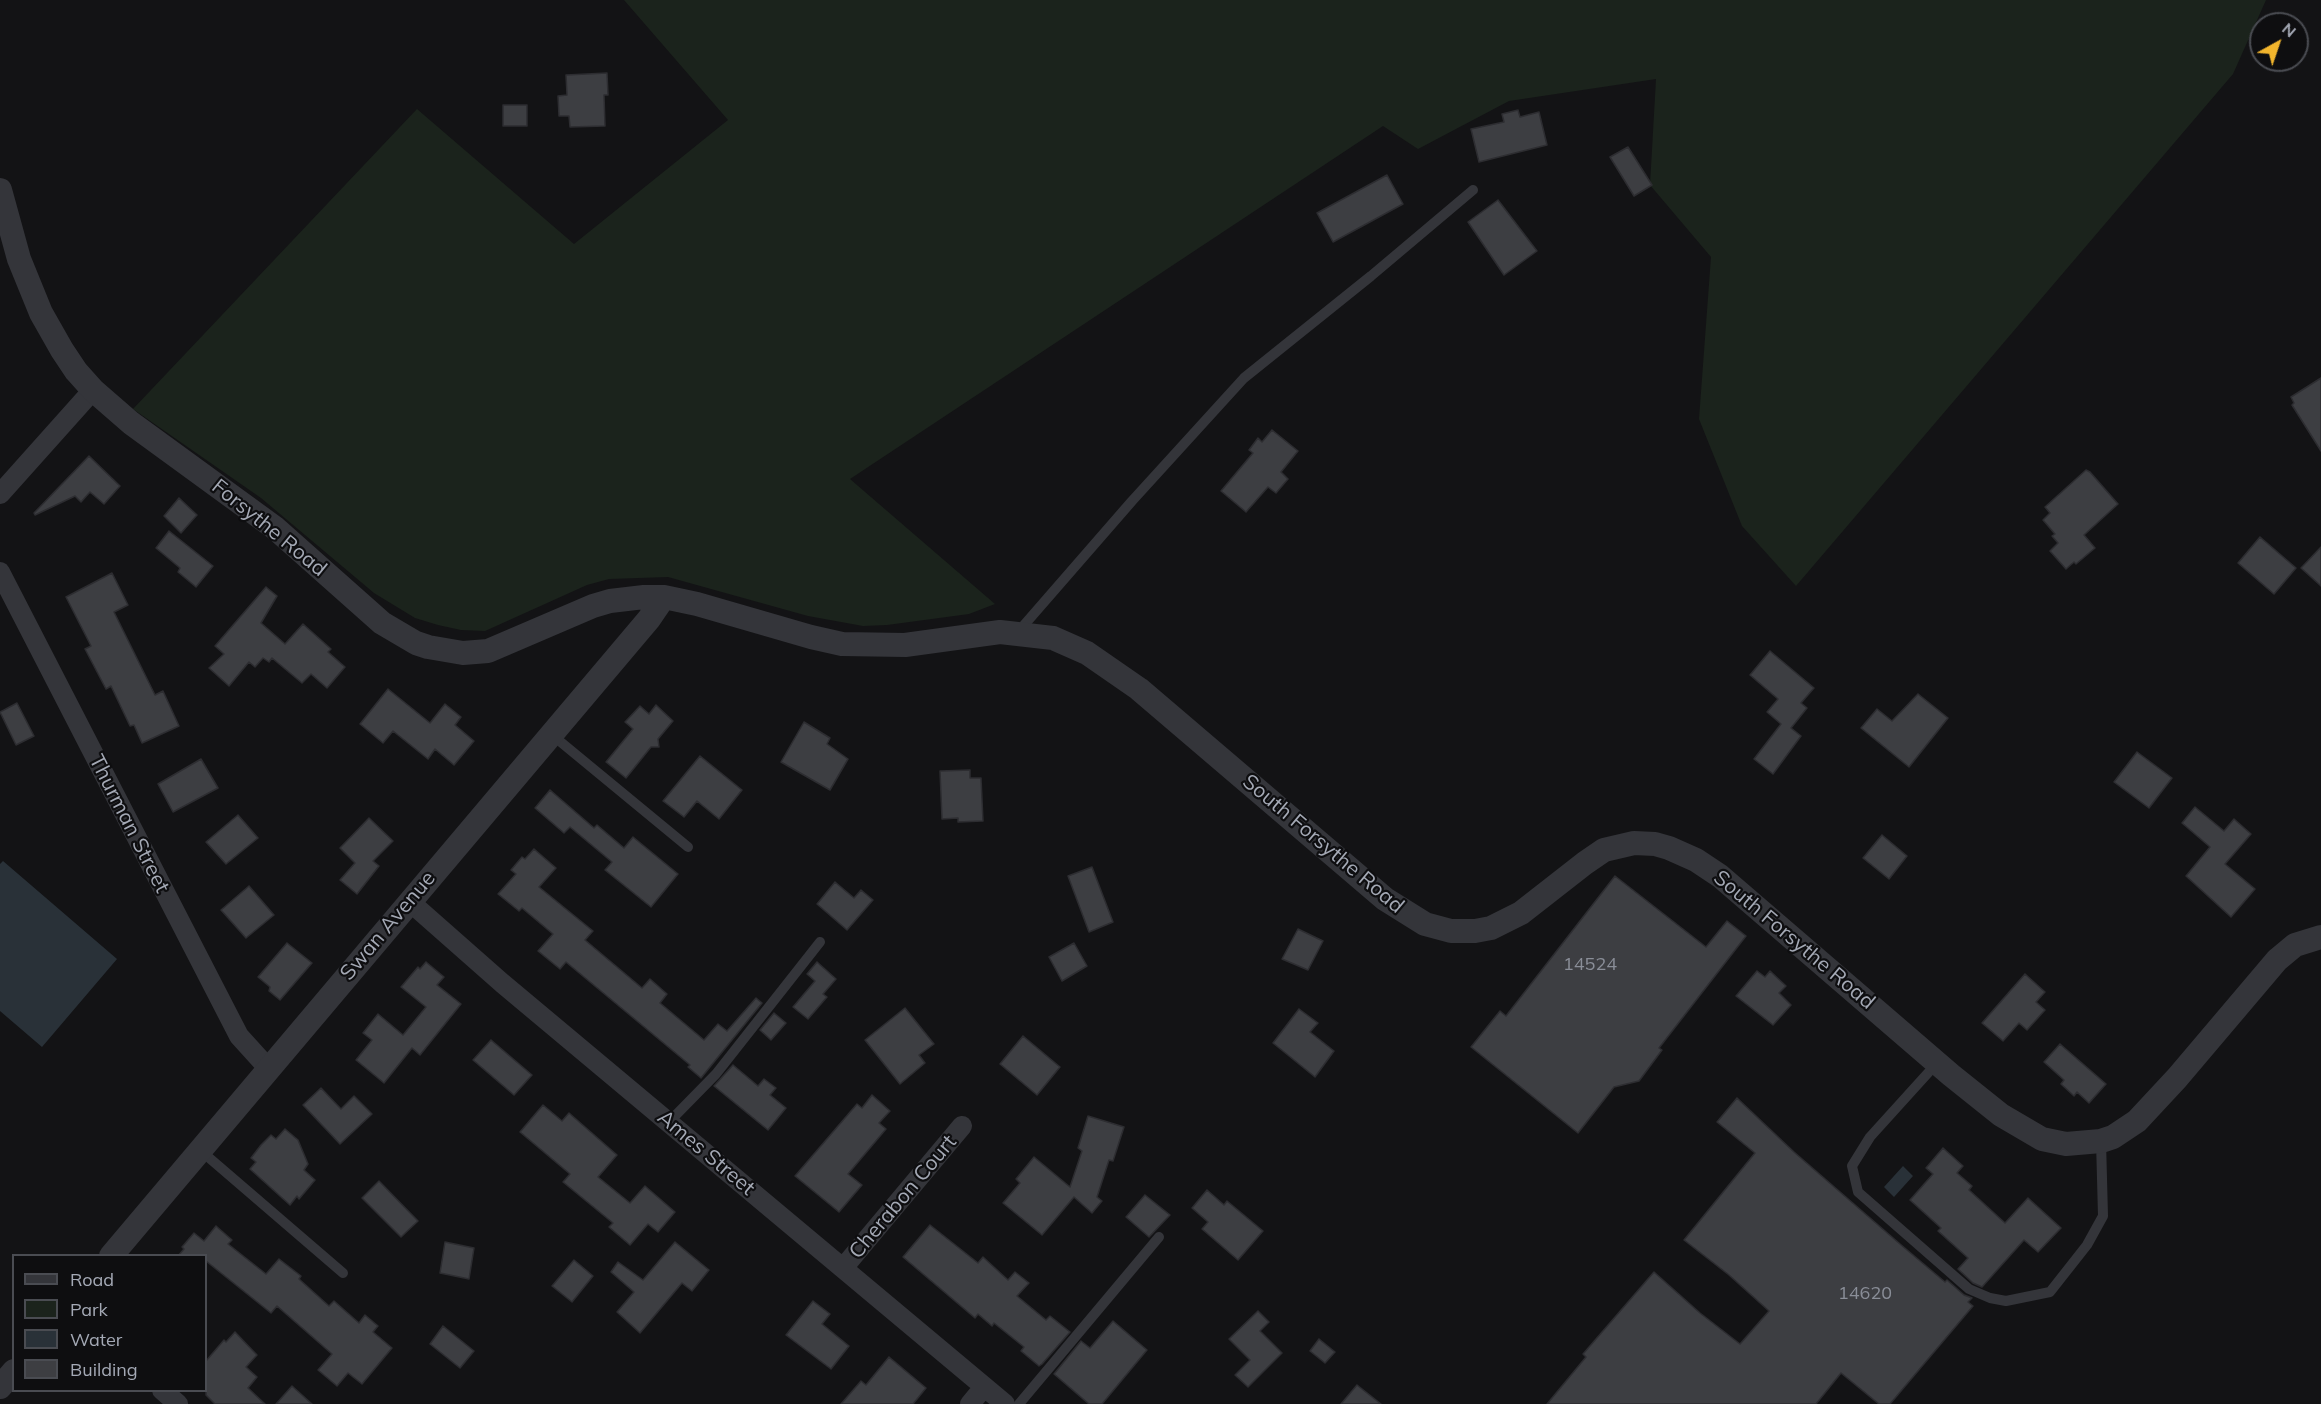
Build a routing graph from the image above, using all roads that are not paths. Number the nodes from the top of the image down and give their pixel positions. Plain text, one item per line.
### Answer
1 (0, 190) edge
2 (1473, 190) dead end
3 (93, 390) junction
4 (0, 494) edge
5 (0, 572) edge
6 (664, 597) junction
7 (1017, 633) junction
8 (551, 734) junction
9 (688, 847) dead end
10 (409, 901) junction
11 (2321, 937) edge
12 (820, 942) dead end
13 (1937, 1062) junction
14 (268, 1068) junction
15 (669, 1122) junction
16 (962, 1126) dead end
17 (2101, 1141) junction
18 (200, 1150) junction
19 (1159, 1237) dead end
20 (113, 1254) edge
21 (843, 1268) junction
22 (343, 1273) dead end
23 (12, 1373) edge
24 (0, 1387) edge
25 (984, 1387) junction
26 (164, 1392) edge
27 (178, 1404) edge
28 (970, 1404) edge
29 (1005, 1404) edge
30 (1019, 1404) edge

1 - 3 street, Forsythe Road
2 - 7 lane
3 - 4 street
3 - 6 street, Forsythe Road
5 - 14 street, Thurman Street
6 - 7 street, South Forsythe Road
6 - 8 street, Swan Avenue
7 - 13 street, South Forsythe Road
8 - 9 lane
8 - 10 street, Swan Avenue
10 - 14 street, Swan Avenue
10 - 15 street, Ames Street
11 - 17 street, South Forsythe Road
12 - 15 lane
13 - 17 street, South Forsythe Road
13 - 17 lane
14 - 18 street, Swan Avenue
15 - 21 street, Ames Street
16 - 21 street, Cherabon Court
18 - 20 street, Swan Avenue
18 - 22 lane
19 - 30 lane
21 - 25 street, Ames Street
23 - 24 street
25 - 28 street
25 - 29 street, Ames Street
26 - 27 street

